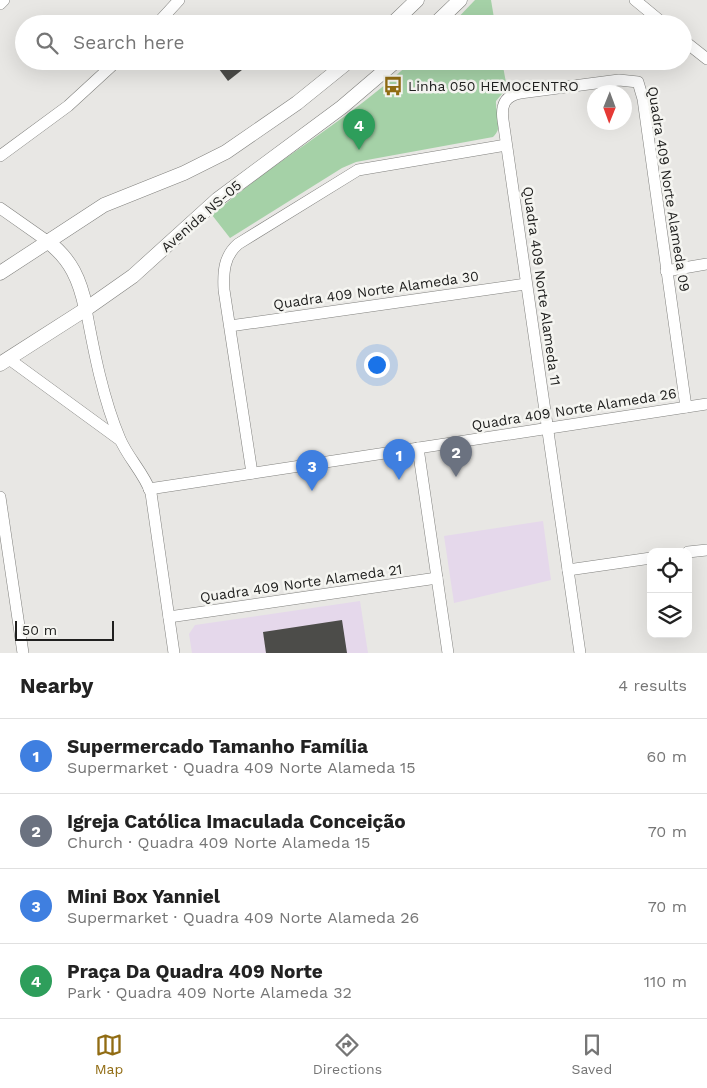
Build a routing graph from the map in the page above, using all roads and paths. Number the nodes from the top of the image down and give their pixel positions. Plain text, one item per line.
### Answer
1 (4, 0) edge
2 (179, 0) edge
3 (417, 0) edge
4 (460, 0) edge
5 (635, 0) edge
6 (0, 4) edge
7 (165, 15) edge
8 (401, 15) edge
9 (444, 15) edge
10 (653, 15) edge
11 (692, 47) edge
12 (707, 59) edge
13 (107, 70) edge
14 (338, 70) edge
15 (385, 70) edge
16 (504, 102) joint
17 (506, 145) junction
18 (0, 156) edge
19 (0, 208) edge
20 (47, 241) junction
21 (707, 264) edge
22 (666, 271) junction
23 (0, 273) edge
24 (526, 284) junction
25 (86, 309) junction
26 (230, 326) junction
27 (3, 358) edge
28 (707, 404) edge
29 (686, 407) junction
30 (547, 428) junction
31 (120, 440) junction
32 (418, 448) junction
33 (252, 473) junction
34 (149, 489) junction
35 (0, 497) edge
36 (707, 550) edge
37 (692, 552) edge
38 (647, 559) edge
39 (568, 570) junction
40 (436, 578) junction
41 (169, 617) junction
42 (23, 653) edge
43 (174, 653) edge
44 (448, 653) edge
45 (580, 653) edge

1 - 6 street
2 - 7 street
3 - 8 street
4 - 9 street
5 - 10 street
11 - 12 street
13 - 18 street
14 - 20 street
15 - 25 street, Avenida NS-05
16 - 17 street, Quadra 409 Norte Alameda 11
16 - 22 street, Quadra 409 Norte Alameda 09
17 - 24 street, Quadra 409 Norte Alameda 11
17 - 26 street
19 - 20 street
20 - 23 street
20 - 25 street
21 - 22 street
22 - 29 street, Quadra 409 Norte Alameda 09
24 - 26 street, Quadra 409 Norte Alameda 30
24 - 30 street, Quadra 409 Norte Alameda 11
25 - 27 street, Avenida NS-05
25 - 31 street
26 - 33 street
27 - 31 street
28 - 29 street, Quadra 409 Norte Alameda 26
29 - 30 street, Quadra 409 Norte Alameda 26
30 - 32 street, Quadra 409 Norte Alameda 26
30 - 39 street, Quadra 409 Norte Alameda 11
31 - 34 street
32 - 33 street, Quadra 409 Norte Alameda 26
32 - 40 street
33 - 34 street, Quadra 409 Norte Alameda 26
34 - 41 street
35 - 42 street
36 - 37 street
38 - 39 street
39 - 45 street, Quadra 409 Norte Alameda 11
40 - 41 street, Quadra 409 Norte Alameda 21
40 - 44 street
41 - 43 street

